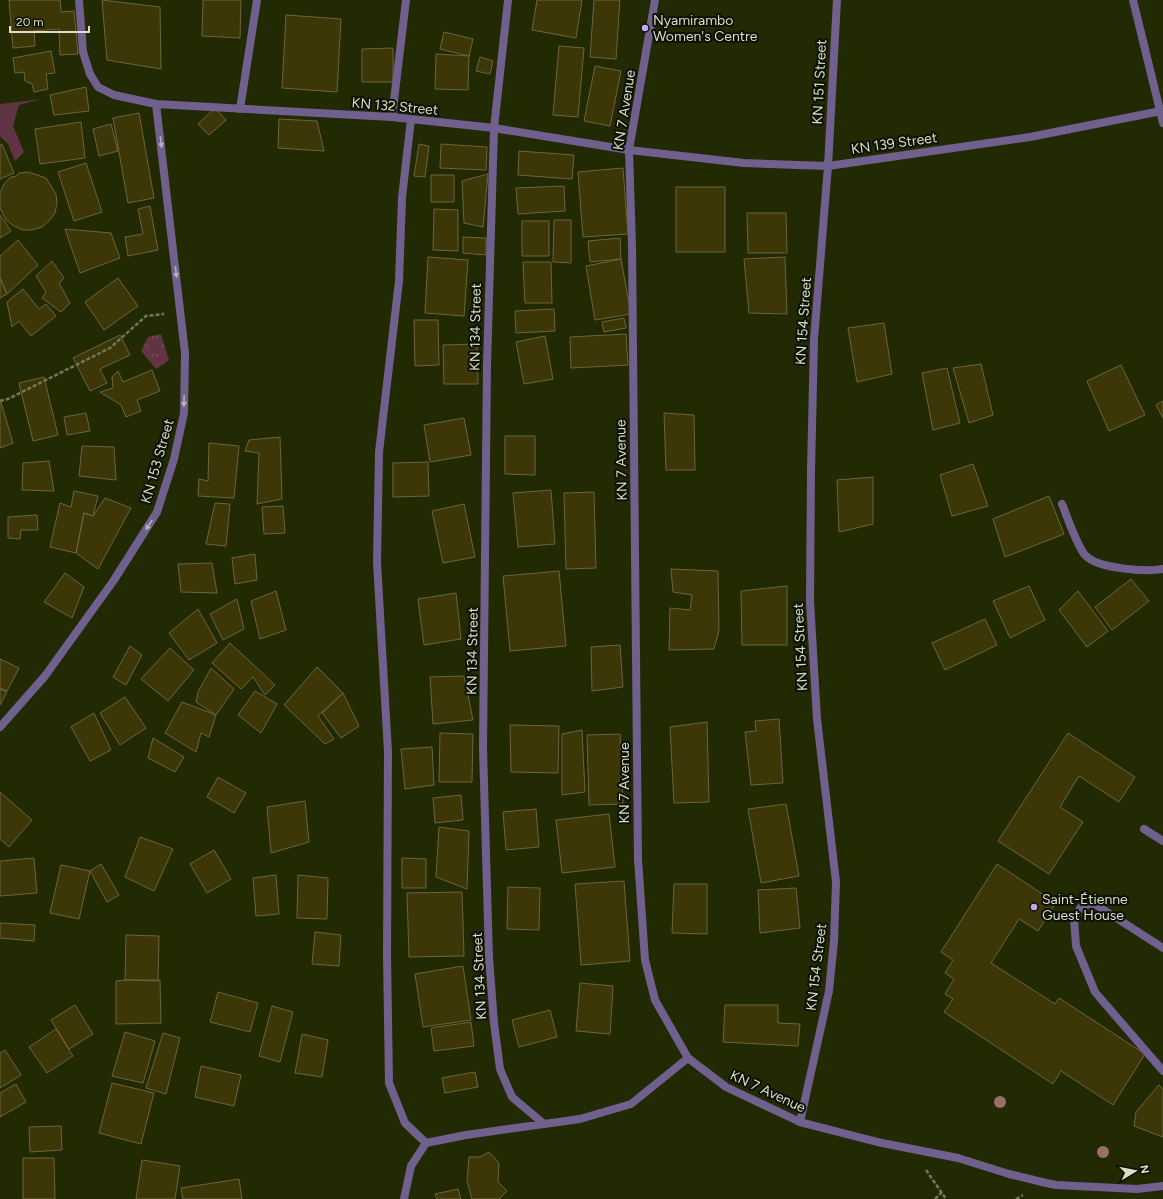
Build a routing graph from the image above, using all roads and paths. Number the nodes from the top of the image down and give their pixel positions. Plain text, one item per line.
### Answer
1 (79, 0) edge
2 (257, 0) edge
3 (406, 0) edge
4 (508, 0) edge
5 (655, 0) edge
6 (837, 0) edge
7 (1133, 0) edge
8 (156, 104) junction
9 (240, 109) junction
10 (1161, 111) junction
11 (392, 117) junction
12 (411, 120) junction
13 (1163, 123) edge
14 (494, 128) junction
15 (629, 150) junction
16 (828, 166) junction
17 (180, 312) junction
18 (0, 401) edge
19 (1062, 504) dead end
20 (1163, 569) edge
21 (0, 727) edge
22 (1144, 829) dead end
23 (1163, 842) edge
24 (1163, 948) edge
25 (688, 1058) junction
26 (1163, 1071) edge
27 (800, 1122) junction
28 (544, 1124) junction
29 (426, 1143) junction
30 (912, 1149) junction
31 (1163, 1186) edge
32 (942, 1192) junction
33 (404, 1199) edge
34 (935, 1199) edge
35 (946, 1199) edge

1 - 8 street, KN 132 Street
2 - 9 street
3 - 11 street
4 - 14 street, KN 134 Street
5 - 15 street, KN 7 Avenue
6 - 16 street, KN 151 Street
7 - 10 street
8 - 9 street, KN 132 Street
8 -> 17 street, KN 153 Street
9 - 11 street, KN 132 Street
10 - 13 street
10 - 16 street, KN 139 Street
11 - 12 street, KN 132 Street
12 - 14 street, KN 132 Street
12 - 29 street
14 - 15 street, KN 132 Street
14 - 28 street, KN 134 Street
15 - 16 street, KN 139 Street
15 - 25 street, KN 7 Avenue
16 - 27 street, KN 154 Street
17 - 18 path
17 -> 21 street, KN 153 Street
19 - 20 street
22 - 23 street
24 - 26 street
25 - 27 street, KN 7 Avenue
25 - 28 street
27 - 30 street, KN 7 Avenue
28 - 29 street
29 - 33 street
30 - 31 street, KN 7 Avenue
30 - 32 path
32 - 34 path
32 - 35 path

